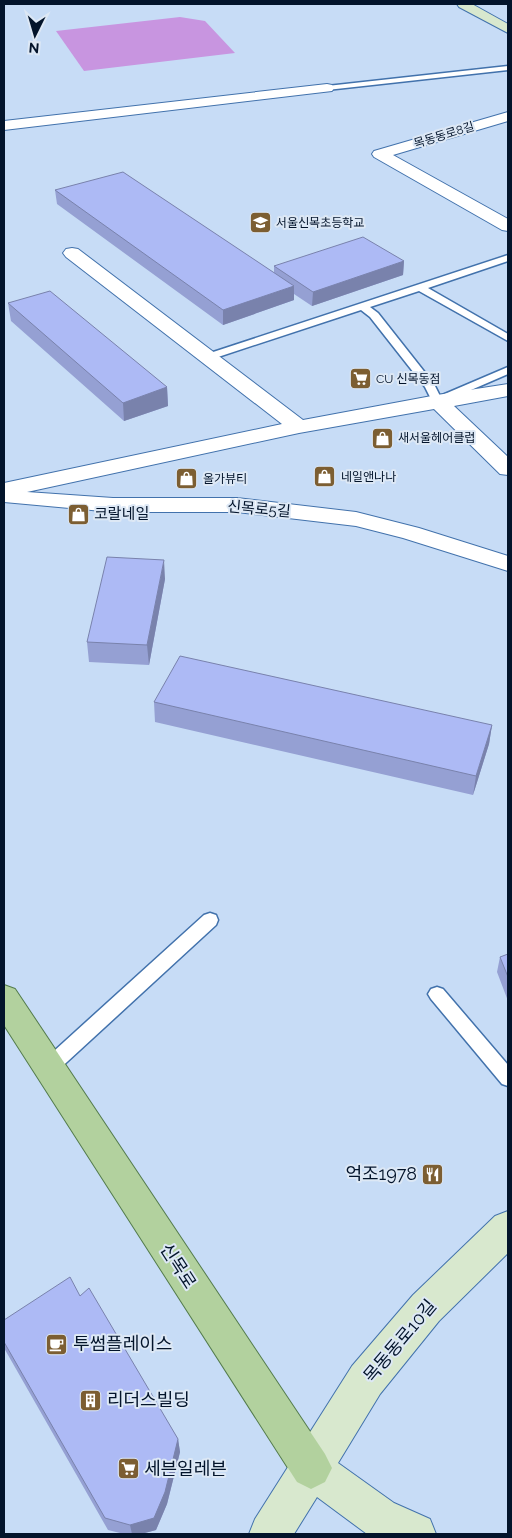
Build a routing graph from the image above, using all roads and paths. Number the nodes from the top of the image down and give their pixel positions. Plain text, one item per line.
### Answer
1 (463, 4) edge
2 (508, 30) edge
3 (508, 68) edge
4 (327, 88) joint
5 (508, 116) edge
6 (4, 126) edge
7 (508, 226) edge
8 (72, 253) dead end
9 (508, 258) edge
10 (420, 287) junction
11 (364, 306) junction
12 (508, 338) edge
13 (208, 358) junction
14 (508, 370) edge
15 (508, 390) edge
16 (436, 401) junction
17 (299, 427) junction
18 (508, 470) edge
19 (4, 490) edge
20 (4, 496) edge
21 (508, 564) edge
22 (210, 920) dead end
23 (437, 994) dead end
24 (4, 998) edge
25 (49, 1067) junction
26 (508, 1078) edge
27 (508, 1228) edge
28 (311, 1468) junction
29 (270, 1534) edge
30 (415, 1534) edge

1 - 2 street
3 - 4 lane
4 - 6 street
5 - 7 street, 목동동로8길
8 - 13 street
9 - 10 lane
10 - 11 lane
10 - 12 lane
11 - 13 lane
11 - 16 lane
13 - 17 street
14 - 16 lane
15 - 16 street
16 - 17 street
16 - 18 street
17 - 19 street
20 - 21 street, 신목로5길
22 - 25 lane
23 - 26 lane
24 - 25 main road, 신목로
25 - 28 main road, 신목로
27 - 28 street, 목동동로10길
28 - 29 street
28 - 30 street

